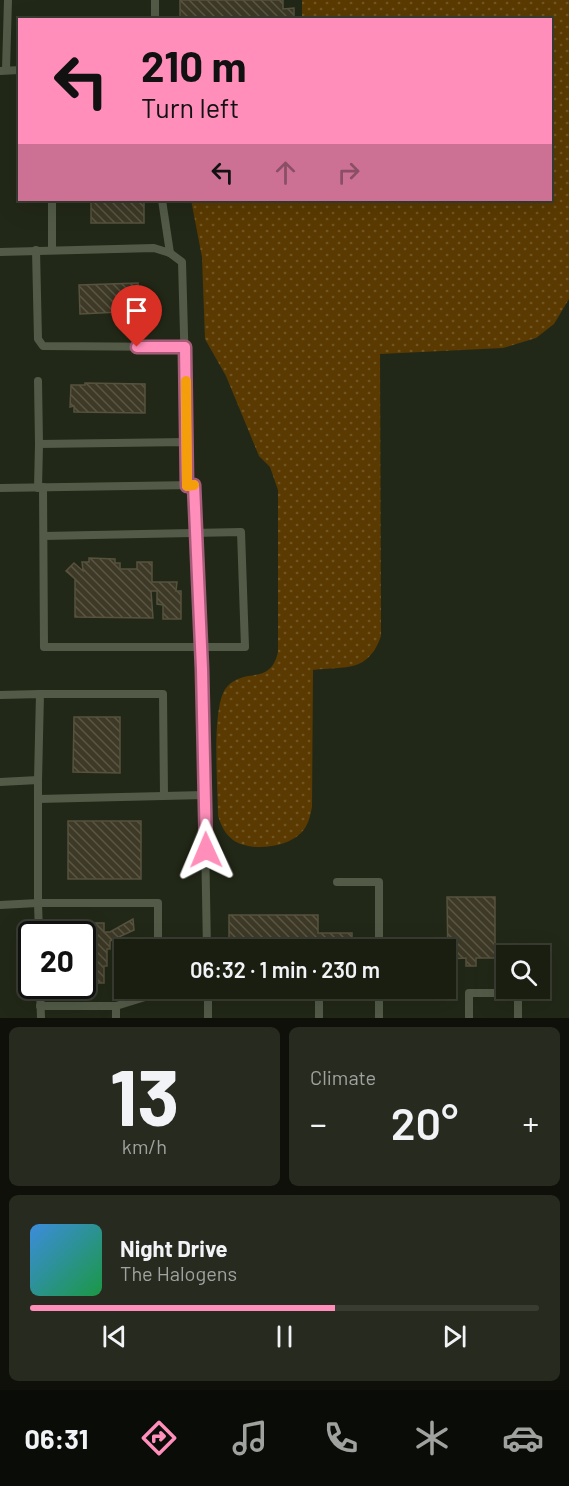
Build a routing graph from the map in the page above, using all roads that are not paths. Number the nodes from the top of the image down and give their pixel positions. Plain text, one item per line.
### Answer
1 (8, 0) edge
2 (154, 0) edge
3 (155, 18) edge
4 (3, 70) edge
5 (52, 201) edge
6 (162, 201) edge
7 (36, 250) junction
8 (52, 250) junction
9 (0, 252) edge
10 (170, 253) junction
11 (185, 347) junction
12 (38, 381) dead end
13 (188, 442) junction
14 (39, 444) junction
15 (187, 486) junction
16 (0, 488) edge
17 (40, 488) junction
18 (196, 532) junction
19 (44, 536) junction
20 (201, 645) junction
21 (40, 694) junction
22 (0, 695) edge
23 (38, 780) junction
24 (0, 782) edge
25 (164, 795) junction
26 (205, 795) junction
27 (38, 799) junction
28 (337, 882) dead end
29 (38, 903) junction
30 (0, 905) edge
31 (39, 921) edge
32 (158, 939) edge
33 (207, 939) edge
34 (379, 939) edge
35 (40, 999) edge
36 (139, 999) edge
37 (208, 999) edge
38 (320, 999) edge
39 (379, 999) edge
40 (40, 1006) junction
41 (116, 1006) junction
42 (41, 1018) edge
43 (116, 1018) edge
44 (208, 1018) edge
45 (319, 1018) edge
46 (379, 1018) edge
47 (469, 1018) edge
48 (518, 1018) edge

1 - 4 lane
2 - 3 lane
5 - 8 lane
6 - 10 lane
7 - 8 lane
7 - 9 lane
7 - 11 lane
8 - 10 lane
10 - 11 lane
11 - 13 lane
12 - 14 lane
13 - 14 lane
13 - 15 lane
14 - 17 lane
15 - 17 lane
15 - 18 lane
16 - 17 lane
17 - 19 lane
18 - 19 lane
18 - 20 lane
18 - 20 lane
19 - 20 lane
20 - 26 lane
21 - 22 lane
21 - 23 lane
21 - 25 lane
23 - 24 lane
23 - 27 lane
25 - 26 lane
25 - 27 lane
26 - 33 lane
27 - 29 lane
28 - 34 lane
29 - 30 lane
29 - 31 lane
29 - 32 lane
35 - 40 lane
36 - 41 lane
37 - 44 lane
38 - 45 lane
39 - 46 lane
40 - 41 lane
40 - 42 lane
41 - 43 lane
47 - 48 lane

